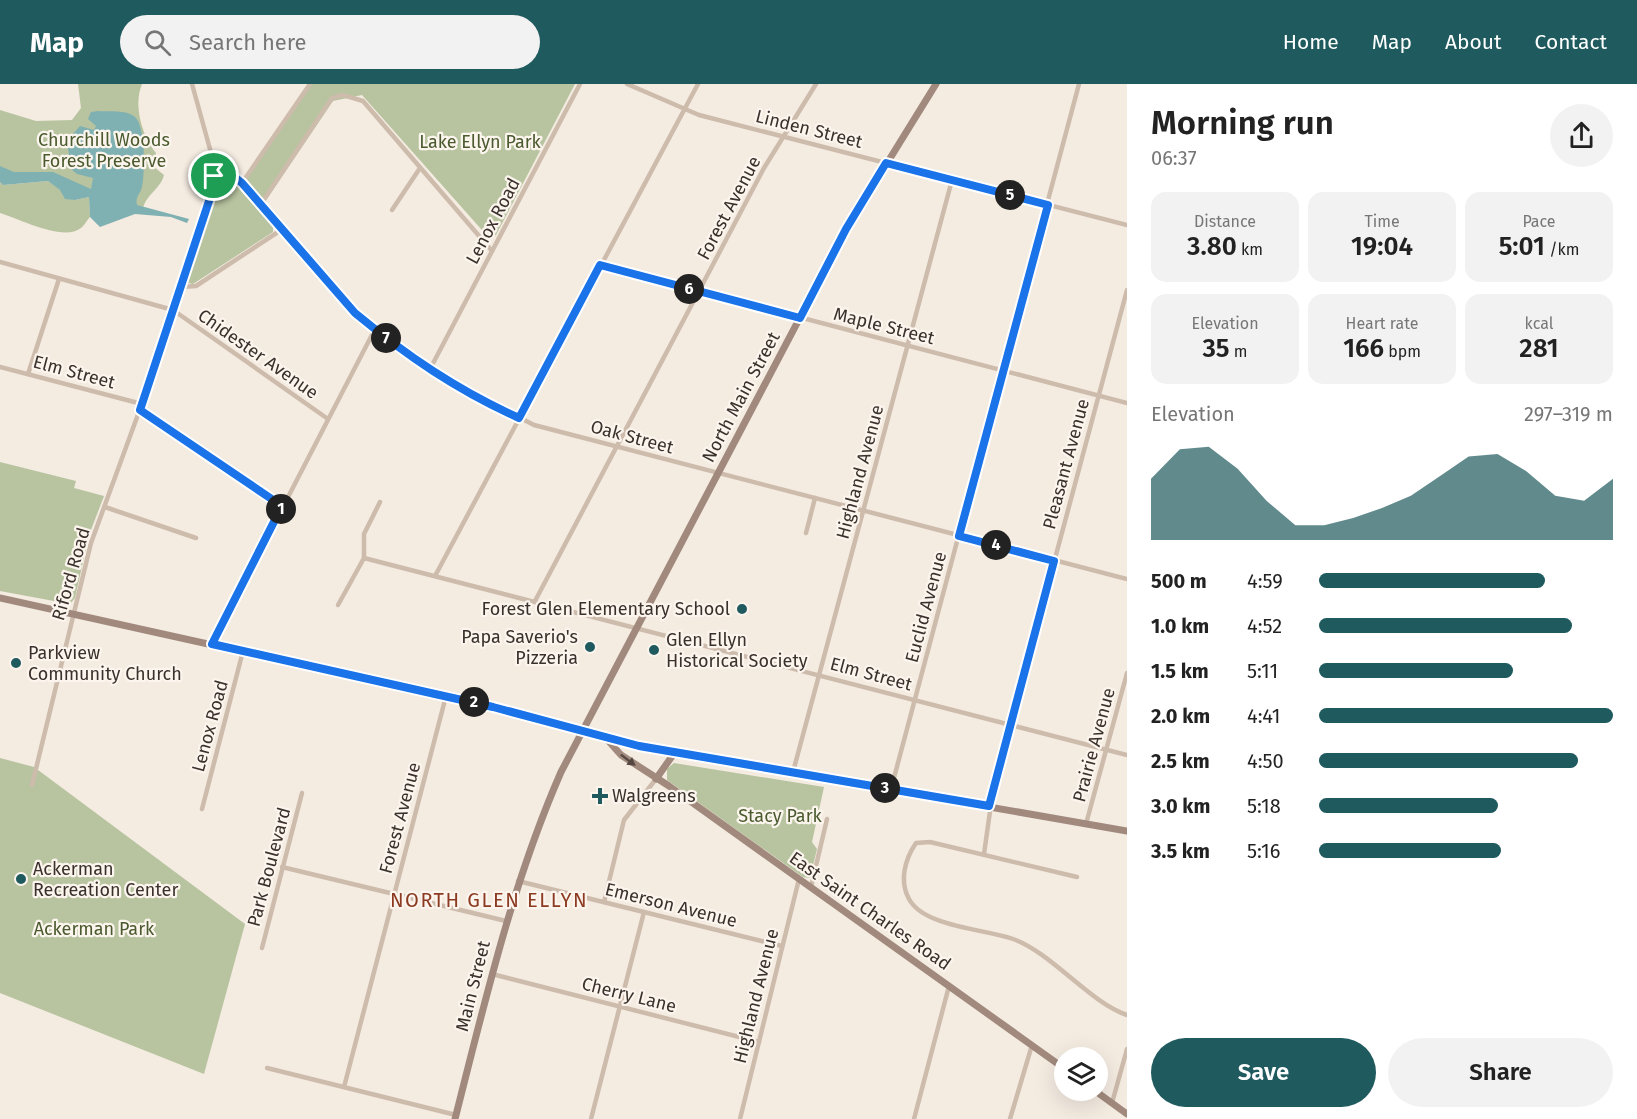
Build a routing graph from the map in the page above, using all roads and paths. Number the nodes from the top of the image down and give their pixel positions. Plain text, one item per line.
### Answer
1 (192, 84) edge
2 (310, 84) edge
3 (580, 84) edge
4 (627, 84) edge
5 (698, 84) edge
6 (816, 84) edge
7 (936, 84) edge
8 (1080, 84) edge
9 (683, 109) junction
10 (784, 136) junction
11 (886, 163) junction
12 (420, 168) junction
13 (214, 169) junction
14 (952, 180) junction
15 (242, 183) junction
16 (261, 204) junction
17 (1048, 205) junction
18 (392, 210) dead end
19 (1127, 225) edge
20 (281, 230) junction
21 (492, 250) junction
22 (0, 262) edge
23 (600, 265) junction
24 (59, 279) junction
25 (181, 287) junction
26 (1127, 290) edge
27 (699, 291) junction
28 (173, 310) junction
29 (800, 318) junction
30 (375, 329) junction
31 (908, 346) junction
32 (0, 367) edge
33 (1003, 370) junction
34 (429, 371) junction
35 (28, 374) junction
36 (1099, 395) junction
37 (1127, 403) edge
38 (141, 407) junction
39 (519, 418) junction
40 (328, 419) junction
41 (618, 447) junction
42 (718, 474) junction
43 (815, 498) junction
44 (380, 502) dead end
45 (282, 506) junction
46 (105, 507) junction
47 (863, 511) junction
48 (806, 533) dead end
49 (959, 536) junction
50 (196, 538) dead end
51 (363, 558) junction
52 (1054, 561) junction
53 (435, 576) junction
54 (1127, 579) edge
55 (0, 598) edge
56 (535, 601) junction
57 (338, 605) dead end
58 (73, 614) junction
59 (636, 628) junction
60 (212, 644) junction
61 (243, 651) junction
62 (1127, 673) edge
63 (820, 675) junction
64 (446, 696) junction
65 (915, 700) junction
66 (1011, 724) junction
67 (582, 730) junction
68 (605, 737) junction
69 (1107, 749) junction
70 (675, 752) junction
71 (1127, 754) edge
72 (793, 772) junction
73 (656, 778) junction
74 (32, 785) dead end
75 (891, 789) junction
76 (302, 793) dead end
77 (989, 806) junction
78 (202, 808) dead end
79 (827, 819) dead end
80 (1086, 824) junction
81 (1127, 831) edge
82 (984, 854) junction
83 (282, 867) junction
84 (1077, 877) dead end
85 (799, 879) junction
86 (518, 881) junction
87 (811, 887) junction
88 (394, 892) junction
89 (604, 902) junction
90 (644, 912) junction
91 (506, 921) junction
92 (782, 946) junction
93 (262, 948) dead end
94 (492, 974) junction
95 (950, 986) junction
96 (620, 1007) junction
97 (1127, 1015) edge
98 (759, 1042) junction
99 (1032, 1045) junction
100 (1127, 1049) edge
101 (1054, 1062) edge
102 (267, 1068) dead end
103 (344, 1087) junction
104 (1108, 1100) edge
105 (1112, 1103) junction
106 (1127, 1114) edge
107 (455, 1117) edge
108 (591, 1119) edge
109 (740, 1119) edge
110 (914, 1119) edge
111 (1010, 1119) edge

1 - 13 street
2 - 15 street
3 - 21 street, Lenox Road
4 - 9 street, Linden Street
5 - 9 street
6 - 10 street, Forest Avenue
7 - 11 street, North Main Street
8 - 17 street, Euclid Avenue
9 - 10 street, Linden Street
9 - 23 street
10 - 11 street, Linden Street
10 - 27 street, Forest Avenue
11 - 14 street, Linden Street
11 - 29 street, North Main Street
12 - 16 street
12 - 18 street
12 - 21 street
13 - 15 street, Oak Street
13 - 25 street
14 - 17 street, Linden Street
14 - 31 street, Highland Avenue
15 - 16 street, Oak Street
16 - 20 street, Oak Street
17 - 19 street, Linden Street
17 - 33 street, Euclid Avenue
20 - 25 street
20 - 30 street, Oak Street
21 - 34 street, Lenox Road
22 - 24 street, Chidester Avenue
23 - 27 street, Maple Street
23 - 39 street
24 - 28 street, Chidester Avenue
24 - 35 street
25 - 28 street
26 - 36 street, Pleasant Avenue
27 - 29 street, Maple Street
27 - 41 street, Forest Avenue
28 - 38 street, Riford Road
28 - 40 street, Chidester Avenue
29 - 31 street, Maple Street
29 - 42 street, North Main Street
30 - 34 street, Oak Street
30 - 40 street
31 - 33 street, Maple Street
31 - 47 street, Highland Avenue
32 - 35 street, Elm Street
33 - 36 street, Maple Street
33 - 49 street, Euclid Avenue
34 - 39 street, Oak Street
35 - 38 street, Elm Street
36 - 37 street, Maple Street
36 - 52 street, Pleasant Avenue
38 - 45 street, Elm Street
38 - 46 street, Riford Road
39 - 41 street, Oak Street
39 - 53 street
40 - 45 street
41 - 42 street, Oak Street
41 - 56 street, Forest Avenue
42 - 43 street, Oak Street
42 - 59 street, North Main Street
43 - 47 street, Oak Street
43 - 48 street
44 - 51 street
45 - 60 street
46 - 50 street
46 - 58 street, Riford Road
47 - 49 street, Oak Street
47 - 63 street, Highland Avenue
49 - 52 street, Oak Street
49 - 65 street, Euclid Avenue
51 - 53 street, Elm Street
51 - 57 street
52 - 54 street, Oak Street
52 - 66 street, Pleasant Avenue
53 - 56 street, Elm Street
55 - 58 street
56 - 59 street, Elm Street
58 - 60 street
58 - 74 street, Riford Road
59 - 63 street, Elm Street
59 - 67 street, North Main Street
60 - 61 street
61 - 64 street
61 - 78 street, Lenox Road
62 - 69 street, Prairie Avenue
63 - 65 street, Elm Street
63 - 72 street, Highland Avenue
64 - 67 street
64 - 88 street, Forest Avenue
65 - 66 street, Elm Street
65 - 75 street, Euclid Avenue
66 - 69 street, Elm Street
66 - 77 street, Pleasant Avenue
67 - 68 street
67 - 86 street, Main Street
68 - 70 street
68 -> 73 street, East Saint Charles Road
69 - 71 street, Elm Street
69 - 80 street, Prairie Avenue
70 - 72 street
70 - 73 street
72 - 75 street
73 - 85 street, East Saint Charles Road
73 - 89 street
75 - 77 street
76 - 83 street, Park Boulevard
77 - 80 street
77 - 82 street, Pleasant Avenue
79 - 87 street
80 - 81 street
82 - 84 street
82 - 97 street
83 - 88 street
83 - 93 street, Park Boulevard
85 - 87 street, East Saint Charles Road
85 - 92 street, Highland Avenue
86 - 89 street, Emerson Avenue
86 - 91 street, Main Street
87 - 95 street, East Saint Charles Road
88 - 91 street
88 - 103 street, Forest Avenue
89 - 90 street, Emerson Avenue
90 - 92 street, Emerson Avenue
90 - 96 street
91 - 94 street, Main Street
92 - 98 street, Highland Avenue
94 - 96 street, Cherry Lane
94 - 107 street, Main Street
95 - 99 street, East Saint Charles Road
95 - 110 street
96 - 98 street, Cherry Lane
96 - 108 street
98 - 109 street, Highland Avenue
99 - 101 street, East Saint Charles Road
99 - 111 street
100 - 105 street
102 - 103 street
103 - 107 street
104 - 105 street
105 - 106 street

